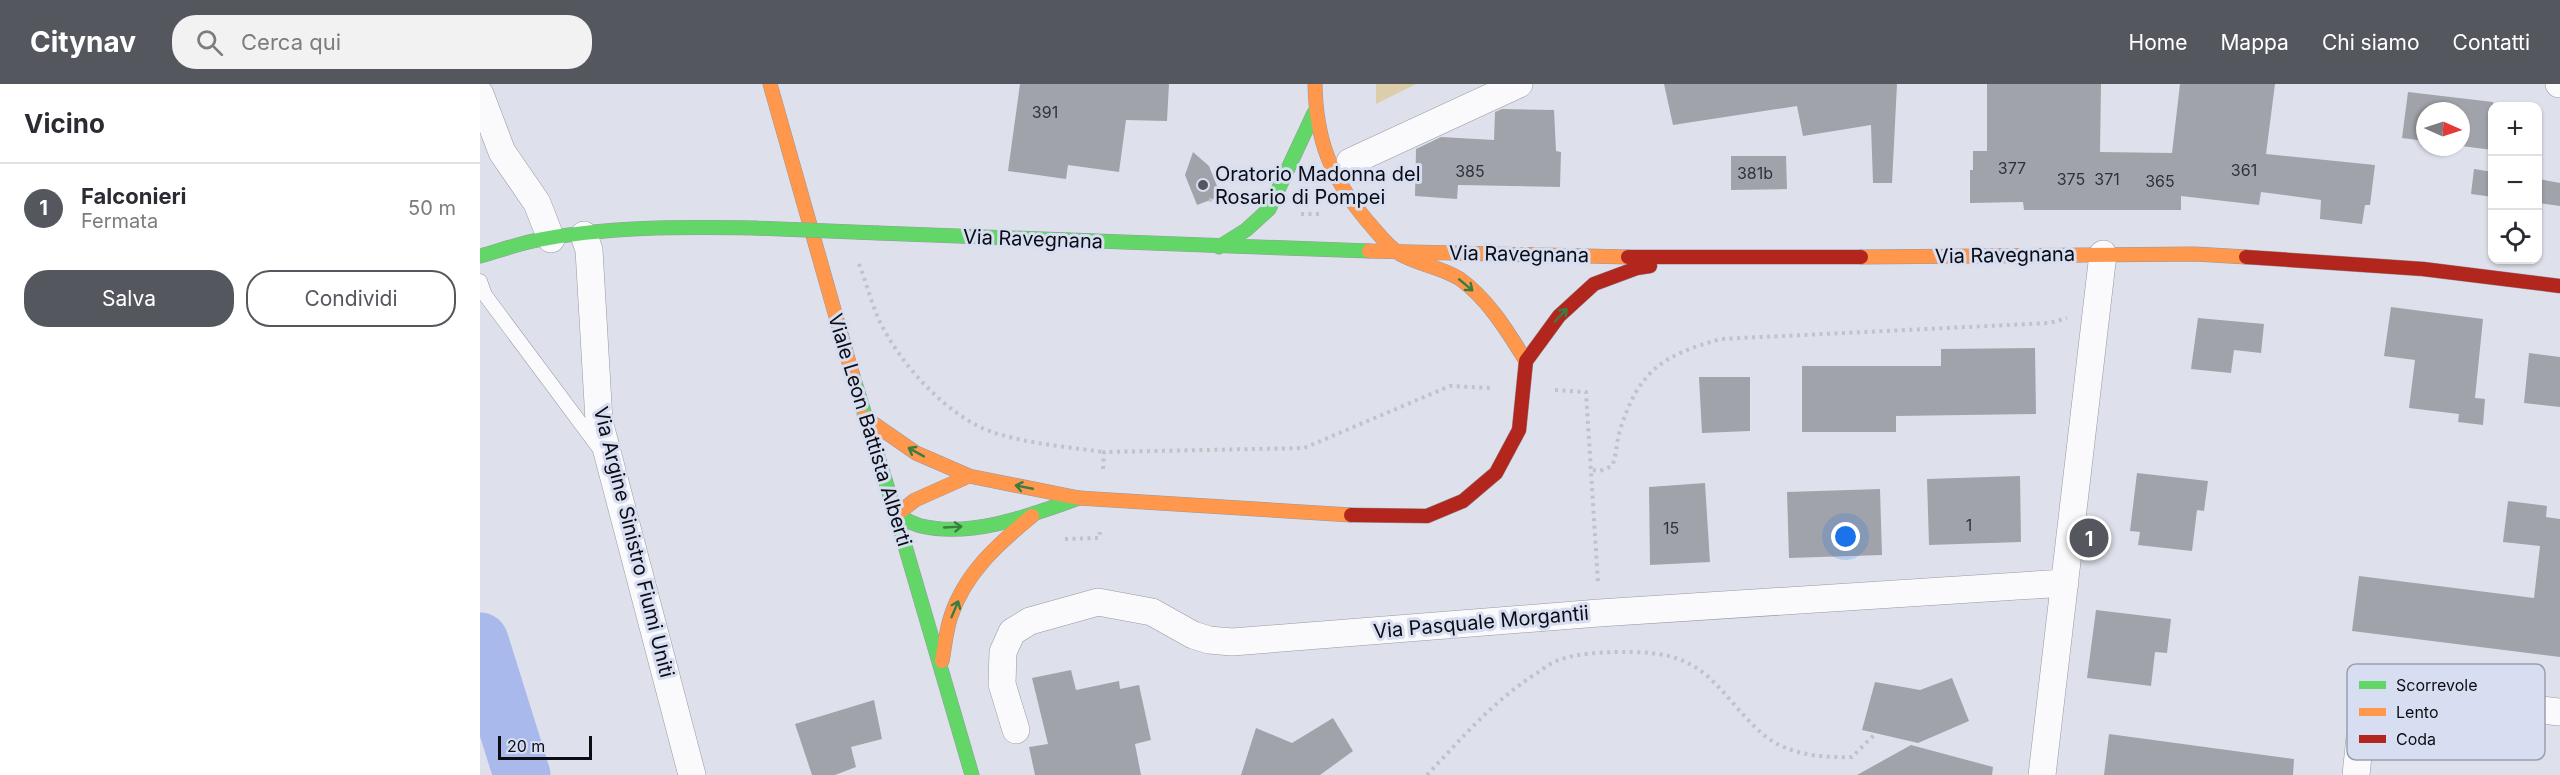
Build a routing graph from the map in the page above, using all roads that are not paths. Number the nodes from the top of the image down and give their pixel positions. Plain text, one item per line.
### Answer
1 (770, 84) edge
2 (1315, 84) edge
3 (1519, 84) edge
4 (480, 93) edge
5 (1314, 113) junction
6 (1350, 162) dead end
7 (584, 235) junction
8 (542, 240) junction
9 (1219, 247) junction
10 (1395, 251) junction
11 (2103, 254) junction
12 (480, 256) edge
13 (1696, 259) junction
14 (480, 281) edge
15 (2560, 286) edge
16 (1526, 361) junction
17 (864, 417) junction
18 (612, 465) junction
19 (969, 476) junction
20 (1078, 498) junction
21 (896, 515) junction
22 (1034, 515) junction
23 (2065, 583) junction
24 (941, 666) junction
25 (2545, 710) edge
26 (2560, 712) edge
27 (1016, 730) dead end
28 (2358, 760) edge
29 (692, 775) edge
30 (972, 775) edge
31 (2042, 775) edge
32 (2356, 775) edge

1 - 17 main road, Viale Leon Battista Alberti
2 - 5 main road
3 - 6 street
4 - 8 street
5 - 9 main road
5 - 10 main road
7 - 8 main road, Via Ravegnana
7 - 9 main road, Via Ravegnana, bridge
7 - 18 street, Via Argine Sinistro Fiumi Uniti
8 - 12 main road, Via Ravegnana
9 - 10 main road, Via Ravegnana
10 - 13 main road, Via Ravegnana
10 -> 16 main road
11 - 13 main road, Via Ravegnana
11 - 15 main road, Via Ravegnana
11 - 23 street
16 -> 13 main road
14 - 18 lane
16 - 20 main road
19 -> 17 main road
17 - 21 main road, Viale Leon Battista Alberti
18 - 29 street, Via Argine Sinistro Fiumi Uniti
20 -> 19 main road
19 - 21 main road
20 - 22 main road
21 -> 22 main road
21 - 24 main road, Viale Leon Battista Alberti
24 -> 22 main road
23 - 27 street, Via Pasquale Morgantii
23 - 31 street
24 - 30 main road, Viale Leon Battista Alberti
25 - 26 street
28 - 32 street

